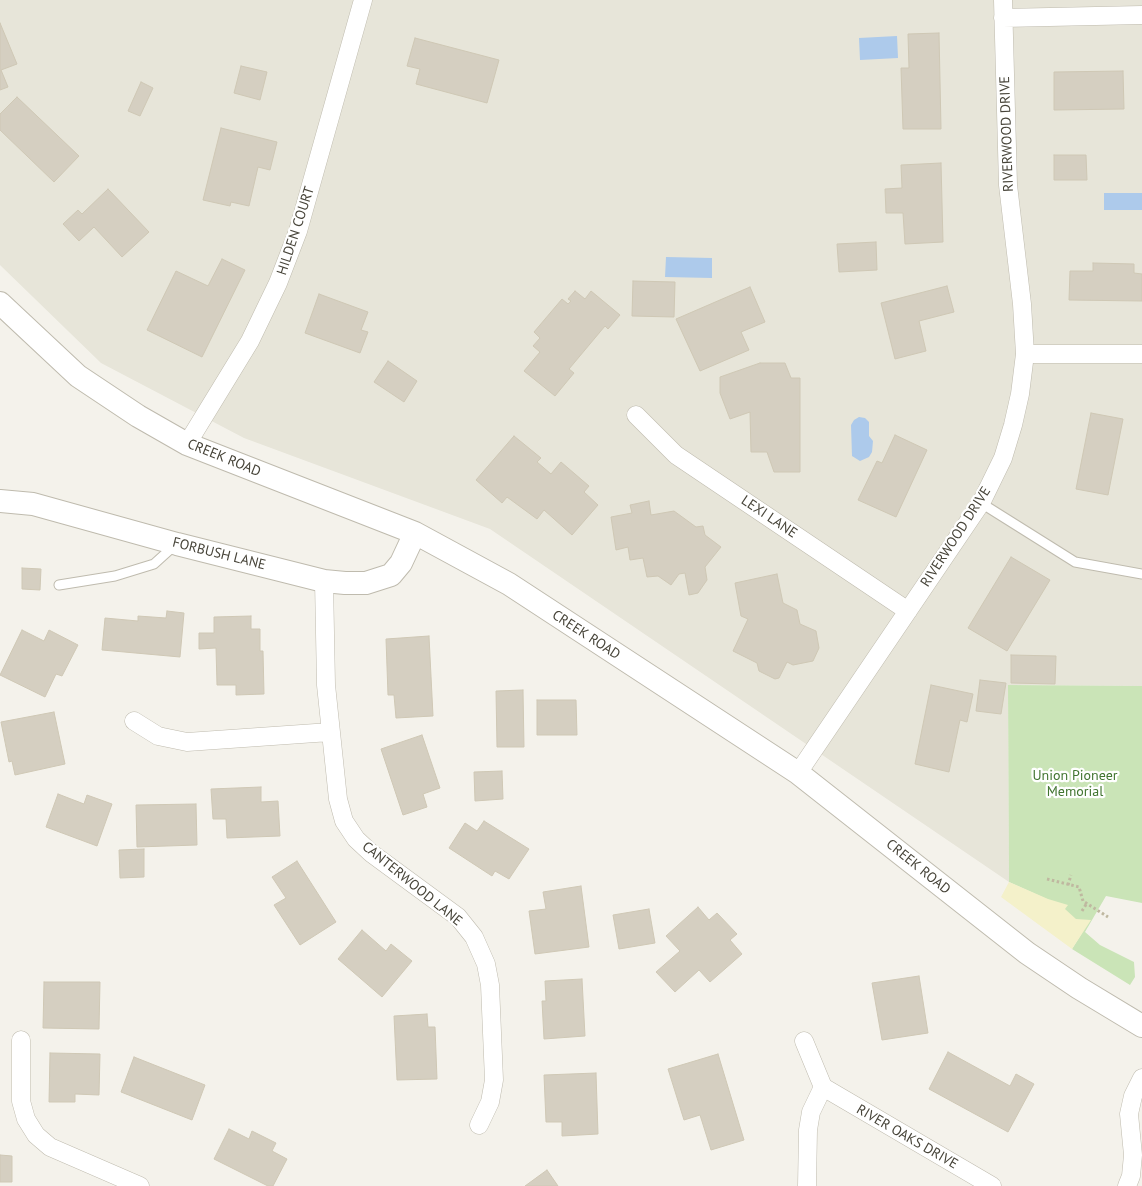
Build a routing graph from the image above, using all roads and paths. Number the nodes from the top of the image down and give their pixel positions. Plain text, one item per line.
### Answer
1 (363, 0) edge
2 (1002, 0) edge
3 (1142, 15) edge
4 (1003, 18) junction
5 (0, 303) edge
6 (1024, 354) junction
7 (1142, 354) edge
8 (636, 415) dead end
9 (186, 444) junction
10 (0, 501) edge
11 (981, 503) junction
12 (415, 533) junction
13 (177, 544) junction
14 (1142, 574) edge
15 (324, 581) junction
16 (59, 585) dead end
17 (908, 612) junction
18 (134, 721) dead end
19 (330, 732) junction
20 (798, 773) junction
21 (1071, 874) dead end
22 (1047, 879) dead end
23 (1068, 885) junction
24 (1086, 903) junction
25 (1082, 912) dead end
26 (1108, 917) dead end
27 (1142, 1026) edge
28 (21, 1040) dead end
29 (804, 1041) dead end
30 (1142, 1078) edge
31 (823, 1087) junction
32 (479, 1125) dead end
33 (140, 1186) edge
34 (807, 1186) edge
35 (992, 1186) edge
36 (1127, 1186) edge

1 - 9 street, HILDEN COURT
2 - 4 street, RIVERWOOD DRIVE
3 - 4 street
4 - 6 street, RIVERWOOD DRIVE
5 - 9 street, CREEK ROAD
6 - 7 street
6 - 11 street, RIVERWOOD DRIVE
8 - 17 street, LEXI LANE
9 - 12 street, CREEK ROAD
10 - 13 street, FORBUSH LANE
11 - 14 lane
11 - 17 street, RIVERWOOD DRIVE
12 - 15 street, FORBUSH LANE
12 - 20 street, CREEK ROAD
13 - 15 street, FORBUSH LANE
13 - 16 lane
15 - 19 street, CANTERWOOD LANE
17 - 20 street, RIVERWOOD DRIVE
18 - 19 street
19 - 32 street, CANTERWOOD LANE
20 - 27 street, CREEK ROAD
21 - 23 path
22 - 23 path
23 - 24 path
24 - 25 path
24 - 26 path
28 - 33 street
29 - 31 street
30 - 36 street
31 - 34 street
31 - 35 street, RIVER OAKS DRIVE

